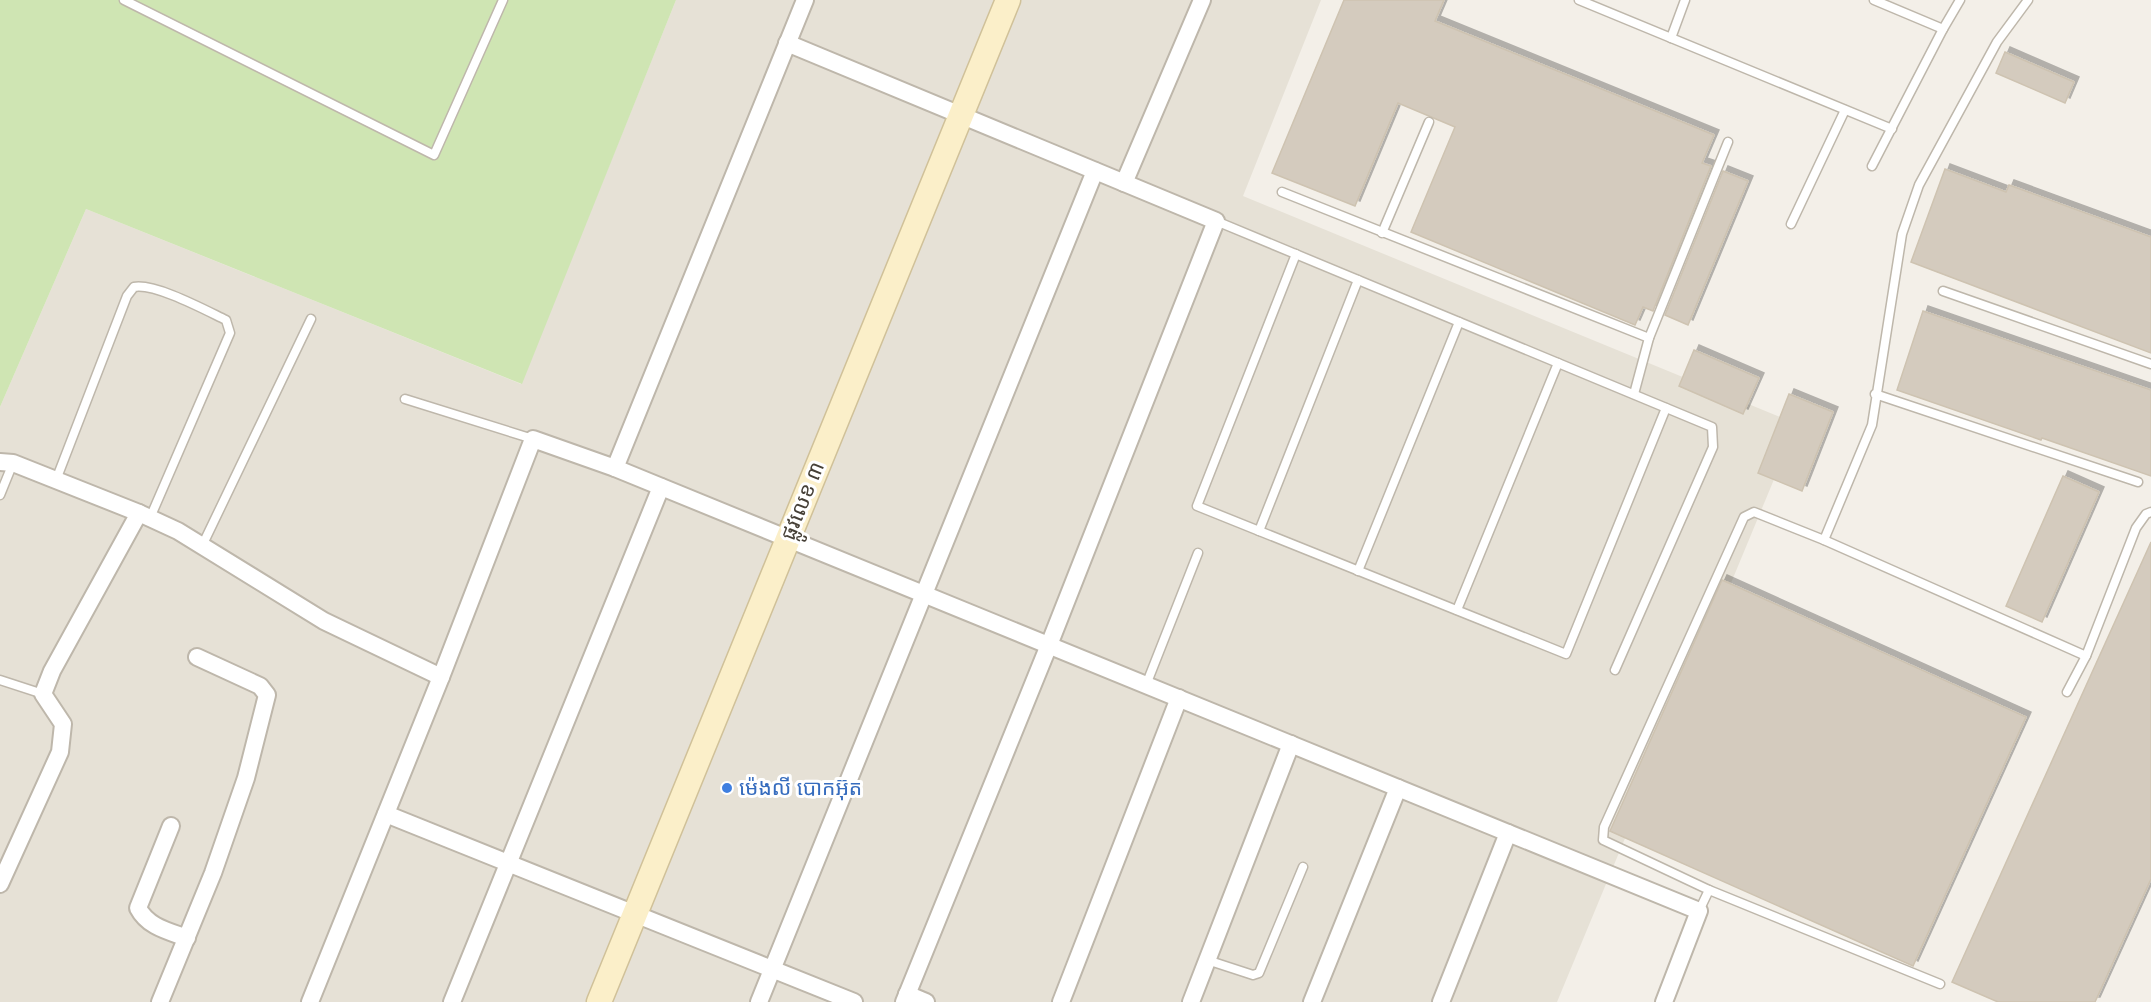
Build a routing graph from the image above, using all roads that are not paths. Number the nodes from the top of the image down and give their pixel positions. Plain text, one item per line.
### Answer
1 (124, 0) edge
2 (503, 0) edge
3 (805, 0) edge
4 (1008, 0) edge
5 (1202, 0) edge
6 (1579, 0) edge
7 (1685, 0) edge
8 (1874, 0) edge
9 (1960, 0) edge
10 (2028, 0) edge
11 (1943, 29) junction
12 (1671, 38) junction
13 (787, 43) junction
14 (1845, 110) junction
15 (961, 115) junction
16 (1429, 122) dead end
17 (1892, 129) junction
18 (1728, 142) dead end
19 (1872, 166) dead end
20 (1095, 171) junction
21 (1125, 183) junction
22 (1282, 192) dead end
23 (1216, 221) junction
24 (1791, 224) dead end
25 (1382, 233) junction
26 (1296, 254) junction
27 (1358, 280) junction
28 (1943, 291) dead end
29 (311, 319) dead end
30 (1459, 322) junction
31 (1649, 338) junction
32 (1558, 363) junction
33 (2151, 364) edge
34 (1634, 394) junction
35 (1875, 394) junction
36 (405, 399) dead end
37 (1666, 408) junction
38 (532, 439) junction
39 (6, 463) edge
40 (615, 468) junction
41 (56, 480) junction
42 (2138, 483) dead end
43 (661, 487) junction
44 (0, 495) edge
45 (2151, 512) edge
46 (145, 516) junction
47 (1259, 531) junction
48 (788, 539) junction
49 (1824, 540) junction
50 (202, 547) junction
51 (1198, 553) dead end
52 (1358, 571) junction
53 (924, 594) junction
54 (1457, 610) junction
55 (1048, 645) junction
56 (2086, 656) junction
57 (197, 657) dead end
58 (1615, 670) dead end
59 (441, 677) junction
60 (0, 680) edge
61 (1146, 685) junction
62 (2067, 692) dead end
63 (43, 694) junction
64 (1179, 698) junction
65 (1290, 744) junction
66 (1398, 788) junction
67 (386, 814) junction
68 (171, 826) dead end
69 (1508, 833) junction
70 (508, 864) junction
71 (1303, 867) dead end
72 (0, 884) edge
73 (1709, 890) junction
74 (1699, 911) junction
75 (635, 914) junction
76 (187, 938) junction
77 (1207, 960) junction
78 (772, 969) junction
79 (1940, 984) dead end
80 (906, 998) edge
81 (160, 1002) edge
82 (310, 1002) edge
83 (452, 1002) edge
84 (599, 1002) edge
85 (759, 1002) edge
86 (854, 1002) edge
87 (926, 1002) edge
88 (1061, 1002) edge
89 (1191, 1002) edge
90 (1312, 1002) edge
91 (1441, 1002) edge
92 (1664, 1002) edge

1 - 2 lane
3 - 13 street
4 - 15 street, ផ្លូវលេខ ៣
5 - 21 street
6 - 12 lane
7 - 12 lane
8 - 11 lane
9 - 11 lane
10 - 35 lane
11 - 17 lane
12 - 14 lane
13 - 15 street
13 - 40 street
14 - 17 lane
14 - 24 lane
15 - 20 street
15 - 48 street, ផ្លូវលេខ ៣
16 - 25 lane
17 - 19 lane
18 - 31 lane
20 - 21 street
20 - 53 street
21 - 23 street
22 - 25 lane
23 - 26 lane
23 - 55 street
25 - 31 lane
26 - 27 lane
26 - 47 lane
27 - 30 lane
27 - 47 lane
28 - 33 lane
29 - 50 lane
30 - 32 lane
30 - 52 lane
31 - 34 lane
32 - 34 lane
32 - 54 lane
34 - 37 lane
35 - 42 lane
35 - 49 lane
36 - 38 lane
37 - 54 lane
37 - 58 lane
38 - 40 street
38 - 59 street
39 - 41 street
39 - 44 lane
40 - 43 street
41 - 46 street
41 - 46 lane
43 - 48 street
43 - 70 street
45 - 56 lane
46 - 50 street
46 - 63 street
47 - 52 lane
48 - 53 street
48 - 75 street, ផ្លូវលេខ ៣
49 - 56 lane
49 - 73 lane
50 - 59 street
51 - 61 lane
52 - 54 lane
53 - 55 street
53 - 78 street
55 - 61 street
55 - 80 street
56 - 62 lane
57 - 76 street
59 - 67 street
60 - 63 lane
61 - 64 street
63 - 72 street
64 - 65 street
64 - 88 street
65 - 66 street
65 - 77 street
66 - 69 street
66 - 90 street
67 - 70 street
67 - 82 street
68 - 76 street
69 - 74 street
69 - 91 street
70 - 75 street
70 - 83 street
71 - 77 lane
73 - 74 lane
73 - 79 lane
74 - 92 street
75 - 78 street
75 - 84 street, ផ្លូវលេខ ៣
76 - 81 street
77 - 89 street
78 - 85 street
78 - 86 street
80 - 87 street

